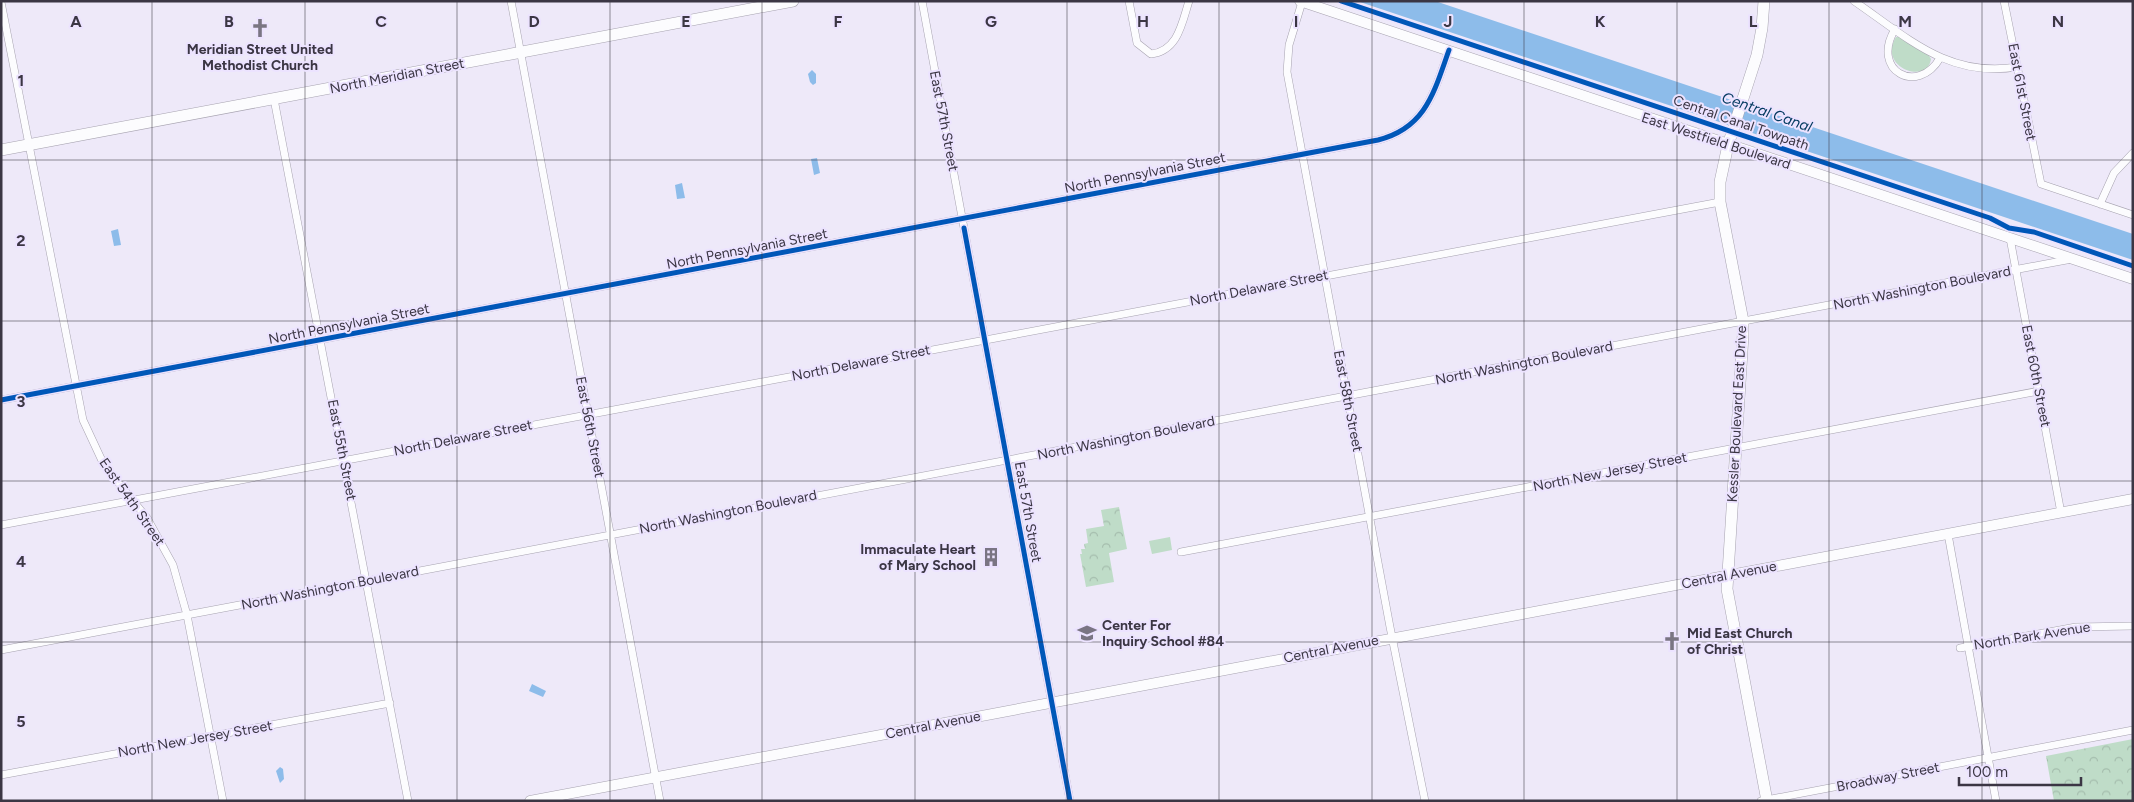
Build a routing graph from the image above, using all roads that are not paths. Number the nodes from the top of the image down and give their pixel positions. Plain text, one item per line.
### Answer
1 (511, 1) edge
2 (793, 1) edge
3 (922, 1) edge
4 (1129, 1) edge
5 (1189, 1) edge
6 (1764, 1) edge
7 (1854, 1) edge
8 (2004, 1) edge
9 (1, 2) edge
10 (1301, 2) edge
11 (1895, 29) junction
12 (1449, 50) junction
13 (521, 53) junction
14 (1940, 58) junction
15 (2017, 67) junction
16 (274, 99) junction
17 (29, 145) junction
18 (1728, 145) junction
19 (1, 150) edge
20 (2133, 153) edge
21 (1302, 155) junction
22 (1720, 202) junction
23 (2100, 204) junction
24 (2133, 215) edge
25 (963, 219) junction
26 (2010, 238) junction
27 (2073, 259) junction
28 (2016, 270) junction
29 (1325, 275) junction
30 (2133, 279) edge
31 (566, 294) junction
32 (1743, 322) junction
33 (984, 339) junction
34 (321, 340) junction
35 (76, 386) junction
36 (2038, 391) junction
37 (1347, 396) junction
38 (1, 400) edge
39 (588, 414) junction
40 (1736, 448) junction
41 (344, 460) junction
42 (1007, 460) junction
43 (2133, 499) edge
44 (132, 500) junction
45 (2061, 513) junction
46 (1370, 517) junction
47 (1, 525) edge
48 (611, 534) junction
49 (1948, 534) junction
50 (1180, 552) dead end
51 (1728, 575) junction
52 (367, 581) junction
53 (187, 615) junction
54 (2133, 626) edge
55 (1393, 637) junction
56 (1964, 647) junction
57 (1, 650) edge
58 (390, 703) junction
59 (1052, 703) junction
60 (2133, 730) edge
61 (211, 736) junction
62 (1988, 758) junction
63 (1, 775) edge
64 (656, 777) junction
65 (1765, 800) edge
66 (223, 801) edge
67 (408, 801) edge
68 (530, 801) edge
69 (660, 801) edge
70 (1070, 801) edge
71 (1425, 801) edge
72 (1996, 801) edge

1 - 13 street, East 56th Street
2 - 13 main road, North Meridian Street
3 - 25 street, East 57th Street
4 - 5 street
6 - 18 main road, Kessler Boulevard East Drive
7 - 11 street
8 - 15 street, East 61st Street
9 - 17 street, East 54th Street
10 - 12 main road, East Westfield Boulevard
10 - 21 street, East 58th Street
11 - 14 street
11 - 14 street
12 - 18 main road, East Westfield Boulevard
12 - 21 street, North Pennsylvania Street
13 - 16 main road, North Meridian Street
13 - 31 street, East 56th Street
14 - 15 street
15 - 23 street, East 61st Street
16 - 17 main road, North Meridian Street
16 - 34 street, East 55th Street
17 - 19 main road, North Meridian Street
17 - 35 street, East 54th Street
18 - 22 main road, Kessler Boulevard East Drive
18 - 26 main road, East Westfield Boulevard
20 - 23 street
21 - 25 street, North Pennsylvania Street
21 - 29 street, East 58th Street
22 - 29 street, North Delaware Street
22 - 32 main road, Kessler Boulevard East Drive
23 - 24 street
25 - 31 street, North Pennsylvania Street
25 - 33 street, East 57th Street
26 - 27 main road, East Westfield Boulevard
26 - 28 street, East 60th Street
27 - 28 street, North Washington Boulevard
27 - 30 main road, East Westfield Boulevard
28 - 32 street, North Washington Boulevard
28 - 36 street, East 60th Street
29 - 33 street, North Delaware Street
29 - 37 street, East 58th Street
31 - 34 street, North Pennsylvania Street
31 - 39 street, East 56th Street
32 - 37 street, North Washington Boulevard
32 - 40 main road, Kessler Boulevard East Drive
33 - 39 street, North Delaware Street
33 - 42 street, East 57th Street
34 - 35 street, North Pennsylvania Street
34 - 41 street, East 55th Street
35 - 38 street, North Pennsylvania Street
35 - 44 street, East 54th Street
36 - 40 street, North New Jersey Street
36 - 45 street, East 60th Street
37 - 42 street, North Washington Boulevard
37 - 46 street, East 58th Street
39 - 41 street, North Delaware Street
39 - 48 street, East 56th Street
40 - 46 street, North New Jersey Street
40 - 51 main road, Kessler Boulevard East Drive
41 - 44 street, North Delaware Street
41 - 52 street, East 55th Street
42 - 48 street, North Washington Boulevard
42 - 59 street, East 57th Street
43 - 45 main road, Central Avenue
44 - 47 street, North Delaware Street
44 - 53 street, East 54th Street
45 - 49 main road, Central Avenue
46 - 50 street, North New Jersey Street
46 - 55 street, East 58th Street
48 - 52 street, North Washington Boulevard
48 - 64 street, East 56th Street
49 - 51 main road, Central Avenue
49 - 56 street
51 - 55 main road, Central Avenue
51 - 65 main road, Kessler Boulevard East Drive
52 - 53 street, North Washington Boulevard
52 - 58 street, East 55th Street
53 - 57 street, North Washington Boulevard
53 - 61 street, East 54th Street
54 - 56 street, North Park Avenue
55 - 59 main road, Central Avenue
55 - 71 street, East 58th Street
56 - 62 street
58 - 61 street, North New Jersey Street
58 - 67 street, East 55th Street
59 - 64 main road, Central Avenue
59 - 70 street, East 57th Street
60 - 62 street, Broadway Street
61 - 63 street, North New Jersey Street
61 - 66 street, East 54th Street
62 - 65 street, Broadway Street
62 - 72 street
64 - 68 main road, Central Avenue
64 - 69 street, East 56th Street

